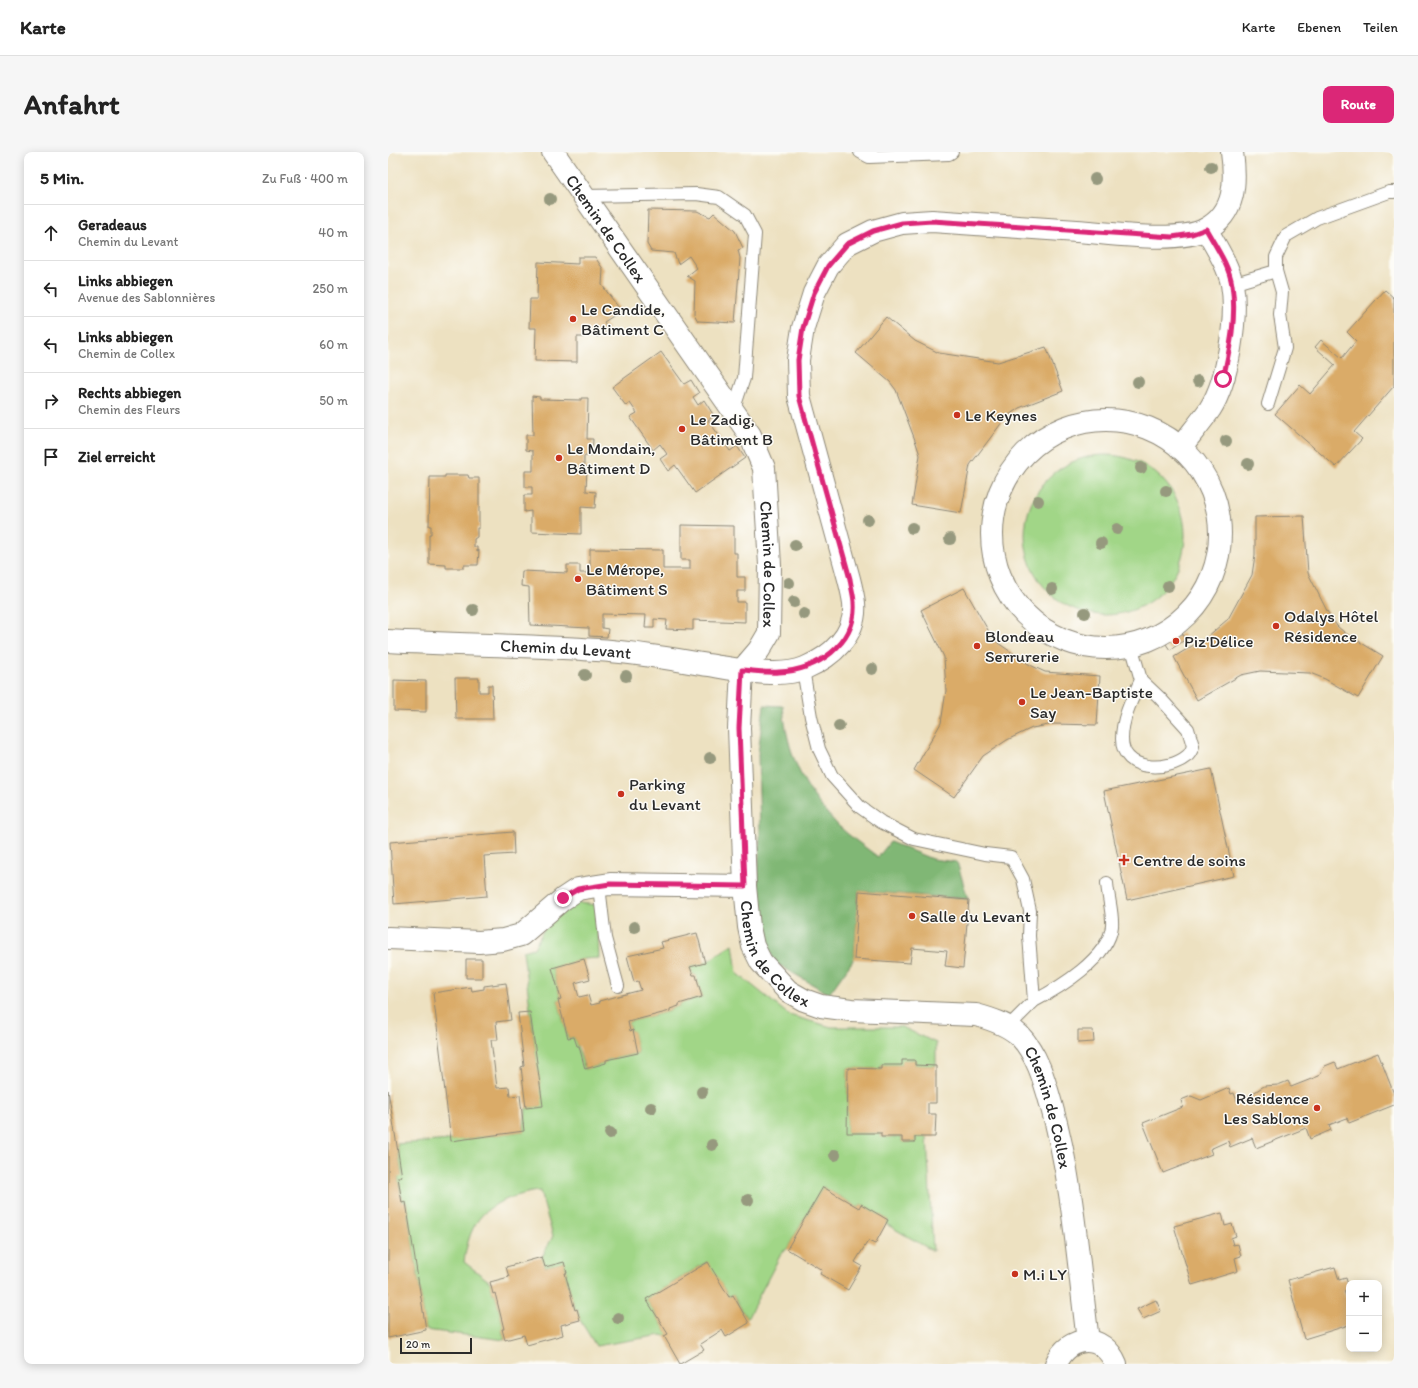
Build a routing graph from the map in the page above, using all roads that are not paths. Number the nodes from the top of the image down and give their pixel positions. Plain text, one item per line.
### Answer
1 (553, 152) edge
2 (860, 152) edge
3 (952, 152) edge
4 (1232, 152) edge
5 (1394, 192) edge
6 (584, 196) junction
7 (1206, 229) junction
8 (1276, 271) junction
9 (1232, 284) junction
10 (1268, 404) dead end
11 (734, 411) junction
12 (1180, 448) junction
13 (388, 641) edge
14 (1131, 645) junction
15 (803, 669) junction
16 (742, 670) junction
17 (1141, 680) junction
18 (1106, 883) dead end
19 (599, 886) junction
20 (745, 886) junction
21 (388, 938) edge
22 (618, 986) dead end
23 (1034, 1001) junction
24 (1008, 1027) junction
25 (1088, 1341) junction
26 (1056, 1364) edge
27 (1116, 1364) edge

1 - 6 street, Chemin de Collex
2 - 3 lane
4 - 7 street
5 - 8 lane
6 - 11 street, Chemin de Collex
6 - 11 lane
7 - 9 street
7 - 15 street
8 - 9 lane
8 - 10 lane
9 - 12 street
11 - 16 street, Chemin de Collex
12 - 14 street
12 - 14 street
13 - 16 street, Chemin du Levant
14 - 17 lane
15 - 16 street, Chemin du Levant
15 - 23 lane
16 - 20 street, Chemin de Collex
17 - 17 lane
18 - 23 lane
19 - 20 street
19 - 21 street
19 - 22 lane
20 - 24 street, Chemin de Collex
23 - 24 lane
24 - 25 street, Chemin de Collex
25 - 26 street
25 - 27 street

